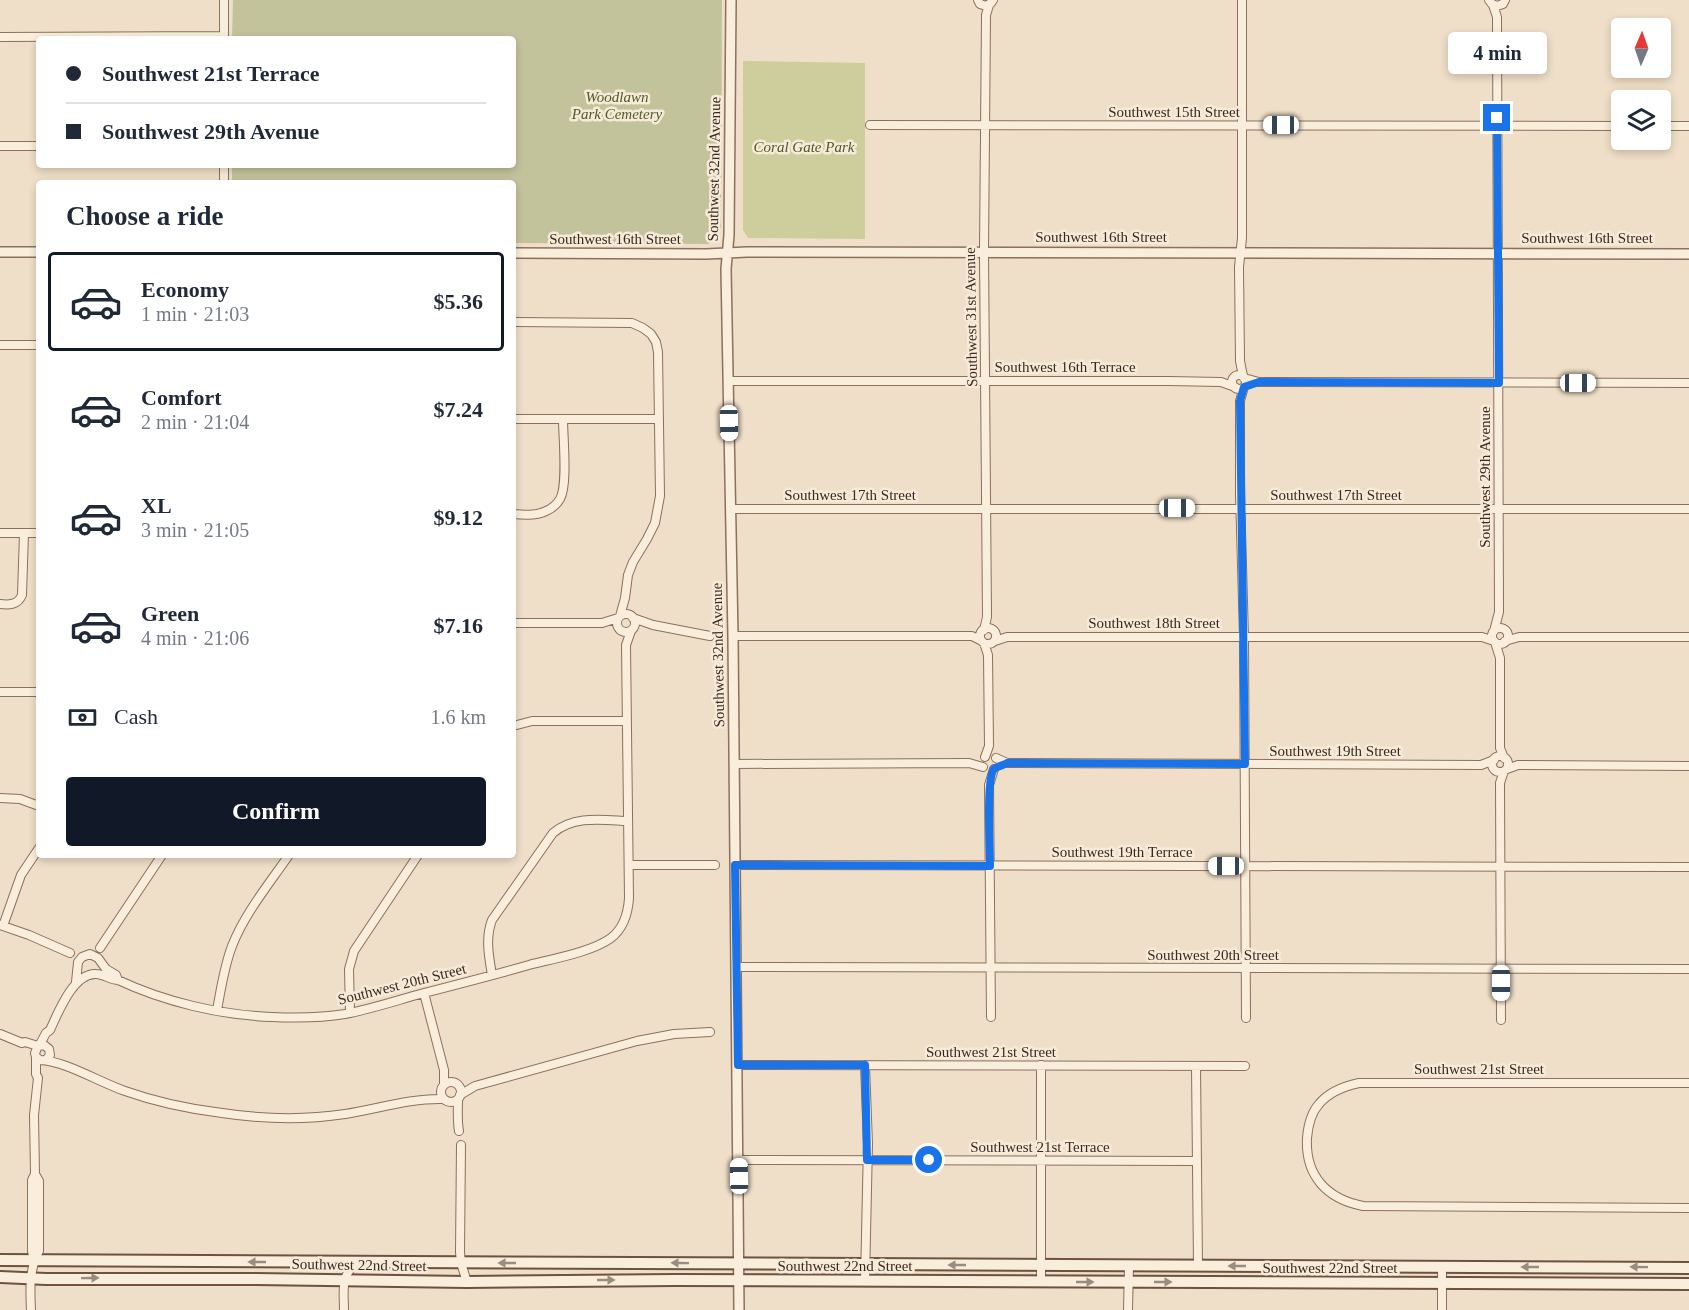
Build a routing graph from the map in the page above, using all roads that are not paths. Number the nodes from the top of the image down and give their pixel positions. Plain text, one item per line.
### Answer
1 (225, 0) edge
2 (731, 0) edge
3 (1242, 0) edge
4 (1514, 0) edge
5 (986, 2) edge
6 (1495, 2) edge
7 (224, 36) edge
8 (0, 37) edge
9 (36, 37) edge
10 (870, 125) dead end
11 (1242, 125) junction
12 (1497, 125) junction
13 (985, 126) junction
14 (1611, 126) edge
15 (1671, 126) edge
16 (1689, 126) edge
17 (0, 146) edge
18 (36, 146) edge
19 (0, 252) edge
20 (36, 252) edge
21 (984, 252) junction
22 (1240, 252) junction
23 (1498, 252) junction
24 (728, 253) junction
25 (516, 254) edge
26 (1689, 254) edge
27 (516, 322) edge
28 (0, 345) edge
29 (36, 345) edge
30 (728, 381) junction
31 (986, 381) junction
32 (1240, 382) junction
33 (1499, 383) junction
34 (1689, 383) edge
35 (516, 419) edge
36 (563, 419) junction
37 (659, 419) junction
38 (1241, 508) junction
39 (730, 509) junction
40 (986, 509) junction
41 (1499, 509) junction
42 (1689, 509) edge
43 (516, 514) edge
44 (0, 533) edge
45 (24, 533) junction
46 (36, 533) edge
47 (625, 598) junction
48 (0, 604) edge
49 (1499, 612) junction
50 (619, 617) junction
51 (632, 617) junction
52 (516, 623) edge
53 (602, 623) junction
54 (653, 625) junction
55 (619, 630) junction
56 (632, 630) junction
57 (988, 630) junction
58 (1505, 631) junction
59 (1494, 632) junction
60 (710, 636) dead end
61 (733, 636) junction
62 (972, 636) junction
63 (1244, 636) junction
64 (1007, 637) junction
65 (1482, 637) junction
66 (1519, 637) junction
67 (1689, 637) edge
68 (983, 642) junction
69 (994, 642) junction
70 (1494, 642) junction
71 (1505, 642) junction
72 (626, 645) junction
73 (988, 655) junction
74 (1500, 658) junction
75 (0, 692) edge
76 (36, 692) edge
77 (627, 721) junction
78 (516, 725) edge
79 (1500, 759) junction
80 (989, 763) junction
81 (734, 764) junction
82 (1245, 764) junction
83 (1483, 764) junction
84 (1518, 765) junction
85 (1689, 766) edge
86 (1500, 770) junction
87 (0, 798) edge
88 (36, 805) edge
89 (628, 821) junction
90 (36, 852) edge
91 (160, 858) edge
92 (287, 858) edge
93 (416, 858) edge
94 (629, 865) junction
95 (715, 865) dead end
96 (735, 865) junction
97 (990, 866) junction
98 (1245, 866) junction
99 (1501, 866) junction
100 (1689, 867) edge
101 (2, 926) edge
102 (100, 948) dead end
103 (70, 954) dead end
104 (736, 967) junction
105 (992, 968) junction
106 (1246, 968) junction
107 (1501, 968) junction
108 (1689, 969) edge
109 (492, 975) junction
110 (118, 980) junction
111 (76, 982) junction
112 (424, 993) junction
113 (217, 1010) junction
114 (350, 1012) junction
115 (991, 1017) dead end
116 (1246, 1018) dead end
117 (1501, 1020) dead end
118 (50, 1030) junction
119 (710, 1032) dead end
120 (0, 1034) edge
121 (22, 1043) junction
122 (39, 1046) junction
123 (48, 1055) junction
124 (35, 1056) junction
125 (738, 1065) junction
126 (865, 1065) junction
127 (1041, 1065) junction
128 (1196, 1066) junction
129 (1245, 1066) dead end
130 (444, 1070) junction
131 (38, 1078) junction
132 (1689, 1083) edge
133 (455, 1084) junction
134 (472, 1086) junction
135 (443, 1087) junction
136 (459, 1097) junction
137 (427, 1099) junction
138 (445, 1100) junction
139 (457, 1117) junction
140 (459, 1131) dead end
141 (461, 1145) dead end
142 (738, 1160) junction
143 (867, 1160) junction
144 (1041, 1160) junction
145 (1197, 1161) junction
146 (1689, 1208) edge
147 (0, 1260) edge
148 (34, 1261) junction
149 (357, 1262) junction
150 (461, 1263) junction
151 (552, 1263) junction
152 (739, 1263) junction
153 (866, 1264) junction
154 (1041, 1265) junction
155 (1129, 1266) junction
156 (1198, 1266) junction
157 (1442, 1267) junction
158 (1589, 1267) junction
159 (1689, 1268) edge
160 (0, 1277) edge
161 (31, 1278) junction
162 (344, 1280) junction
163 (739, 1280) junction
164 (548, 1281) junction
165 (865, 1281) junction
166 (467, 1282) junction
167 (1041, 1282) junction
168 (1128, 1282) junction
169 (1198, 1282) junction
170 (1442, 1283) junction
171 (1588, 1284) junction
172 (1689, 1284) edge
173 (31, 1310) edge
174 (344, 1310) edge
175 (739, 1310) edge
176 (1128, 1310) edge
177 (1442, 1310) edge

1 - 7 street
2 - 24 street, Southwest 32nd Avenue
3 - 11 street
4 - 6 street
5 - 13 street, Southwest 31st Avenue
6 - 12 street, Southwest 29th Avenue
8 - 9 street
10 - 13 street, Southwest 15th Street
11 - 12 street, Southwest 15th Street
11 - 13 street, Southwest 15th Street
11 - 22 street
12 - 14 street, Southwest 15th Street
12 - 23 street, Southwest 29th Avenue
13 - 21 street, Southwest 31st Avenue
15 - 16 street
17 - 18 street
19 - 20 street
21 - 22 street, Southwest 16th Street
21 - 24 street, Southwest 16th Street
21 - 31 street, Southwest 31st Avenue
22 - 23 street, Southwest 16th Street
22 - 32 street
23 - 26 street, Southwest 16th Street
23 - 33 street, Southwest 29th Avenue
24 - 25 street, Southwest 16th Street
24 - 30 street, Southwest 32nd Avenue
27 - 37 street
28 - 29 street
30 - 31 street, Southwest 16th Terrace
30 - 39 street, Southwest 32nd Avenue
31 - 32 street, Southwest 16th Terrace
31 - 40 street, Southwest 31st Avenue
32 - 33 street, Southwest 16th Terrace
32 - 38 street
33 - 34 street, Southwest 16th Terrace
33 - 41 street, Southwest 29th Avenue
35 - 36 street
36 - 37 street
36 - 43 street
37 - 47 street
38 - 40 street, Southwest 17th Street
38 - 41 street, Southwest 17th Street
38 - 63 street
39 - 40 street, Southwest 17th Street
39 - 61 street, Southwest 32nd Avenue
40 - 57 street, Southwest 31st Avenue
41 - 42 street, Southwest 17th Street
41 - 49 street, Southwest 29th Avenue
44 - 45 street
45 - 46 street
45 - 48 street
47 - 50 street
47 - 51 street
49 - 58 street, Southwest 29th Avenue
49 - 59 street, Southwest 29th Avenue
50 - 51 street
50 - 53 street
50 - 55 street
51 - 54 street
51 - 56 street
52 - 53 street
53 - 55 street
54 - 56 street
54 - 60 street
55 - 56 street
55 - 72 street
56 - 72 street
57 - 62 street
57 - 64 street, Southwest 18th Street
57 - 68 street
57 - 69 street
58 - 59 street
58 - 66 street
58 - 71 street
59 - 65 street, Southwest 18th Street
59 - 70 street
61 - 62 street
61 - 81 street, Southwest 32nd Avenue
62 - 68 street
63 - 64 street, Southwest 18th Street
63 - 65 street, Southwest 18th Street
63 - 82 street
64 - 69 street, Southwest 18th Street
65 - 70 street, Southwest 18th Street
66 - 67 street
66 - 71 street
68 - 69 street
68 - 73 street
69 - 73 street
70 - 71 street
70 - 74 street
71 - 74 street
72 - 77 street
73 - 80 street
74 - 79 street
75 - 76 street
77 - 78 street
77 - 89 street
79 - 83 street, Southwest 19th Street
79 - 84 street
79 - 86 street
79 - 86 street
80 - 81 street
80 - 82 street, Southwest 19th Street
80 - 97 street
81 - 96 street, Southwest 32nd Avenue
82 - 83 street, Southwest 19th Street
82 - 98 street
83 - 86 street, Southwest 19th Street
84 - 85 street
84 - 86 street
86 - 99 street
87 - 88 street
89 - 94 street
89 - 109 street
90 - 101 street
91 - 102 street
92 - 113 street
93 - 114 street
94 - 95 street
94 - 109 street, Southwest 20th Street
96 - 97 street, Southwest 19th Terrace
96 - 104 street, Southwest 32nd Avenue
97 - 98 street, Southwest 19th Terrace
97 - 105 street
98 - 99 street, Southwest 19th Terrace
98 - 106 street
99 - 100 street, Southwest 19th Terrace
99 - 107 street
101 - 103 street
104 - 105 street, Southwest 20th Street
104 - 125 street, Southwest 32nd Avenue
105 - 106 street, Southwest 20th Street
105 - 115 street
106 - 107 street, Southwest 20th Street
106 - 116 street
107 - 108 street, Southwest 20th Street
107 - 117 street
109 - 112 street, Southwest 20th Street
110 - 111 street, Southwest 20th Street
110 - 111 street, Southwest 20th Street
110 - 113 street, Southwest 20th Street
111 - 118 street
112 - 114 street, Southwest 20th Street
112 - 130 street
113 - 114 street, Southwest 20th Street
118 - 122 street
118 - 123 street
119 - 134 street
120 - 121 street
121 - 122 street
121 - 124 street
122 - 123 street
122 - 124 street
123 - 124 street
123 - 131 street
123 - 137 street
124 - 131 street
125 - 126 street, Southwest 21st Street
125 - 142 street, Southwest 32nd Avenue
126 - 127 street, Southwest 21st Street
126 - 143 street
127 - 128 street, Southwest 21st Street
127 - 144 street
128 - 129 street, Southwest 21st Street
128 - 145 street
130 - 133 street
130 - 135 street
131 - 148 street
132 - 146 street, Southwest 21st Street
133 - 134 street
133 - 135 street
133 - 136 street
134 - 136 street
135 - 137 street
135 - 138 street
136 - 138 street
136 - 139 street
137 - 138 street
138 - 139 street
139 - 140 street
141 - 150 street
142 - 143 street, Southwest 21st Terrace
142 - 152 street, Southwest 32nd Avenue
143 - 144 street, Southwest 21st Terrace
143 - 153 street
144 - 145 street, Southwest 21st Terrace
144 - 154 street
145 - 156 street
147 - 148 main road, Southwest 22nd Street
149 -> 148 main road, Southwest 22nd Street
148 - 161 street
149 - 150 main road, Southwest 22nd Street
149 - 162 street
151 -> 150 main road, Southwest 22nd Street
150 - 166 street
152 -> 151 main road, Southwest 22nd Street
151 - 164 main road
152 - 153 main road, Southwest 22nd Street
152 - 163 street, Southwest 32nd Avenue
154 -> 153 main road, Southwest 22nd Street
153 - 165 street
154 - 155 main road, Southwest 22nd Street
154 - 167 street
155 - 156 main road, Southwest 22nd Street
155 - 168 street
157 -> 156 main road, Southwest 22nd Street
156 - 169 main road
158 -> 157 main road, Southwest 22nd Street
157 - 170 street
159 -> 158 main road, Southwest 22nd Street
158 - 171 main road
160 - 161 main road, Southwest 22nd Street
161 -> 162 main road, Southwest 22nd Street
161 - 173 street
162 - 166 main road, Southwest 22nd Street
162 - 174 street
164 -> 163 main road, Southwest 22nd Street
163 - 165 main road, Southwest 22nd Street
163 - 175 street, Southwest 32nd Avenue
164 - 166 main road, Southwest 22nd Street
165 - 167 main road, Southwest 22nd Street
167 -> 168 main road, Southwest 22nd Street
168 -> 169 main road, Southwest 22nd Street
168 - 176 street
169 - 170 main road, Southwest 22nd Street
170 - 171 main road, Southwest 22nd Street
170 - 177 street
171 - 172 main road, Southwest 22nd Street

